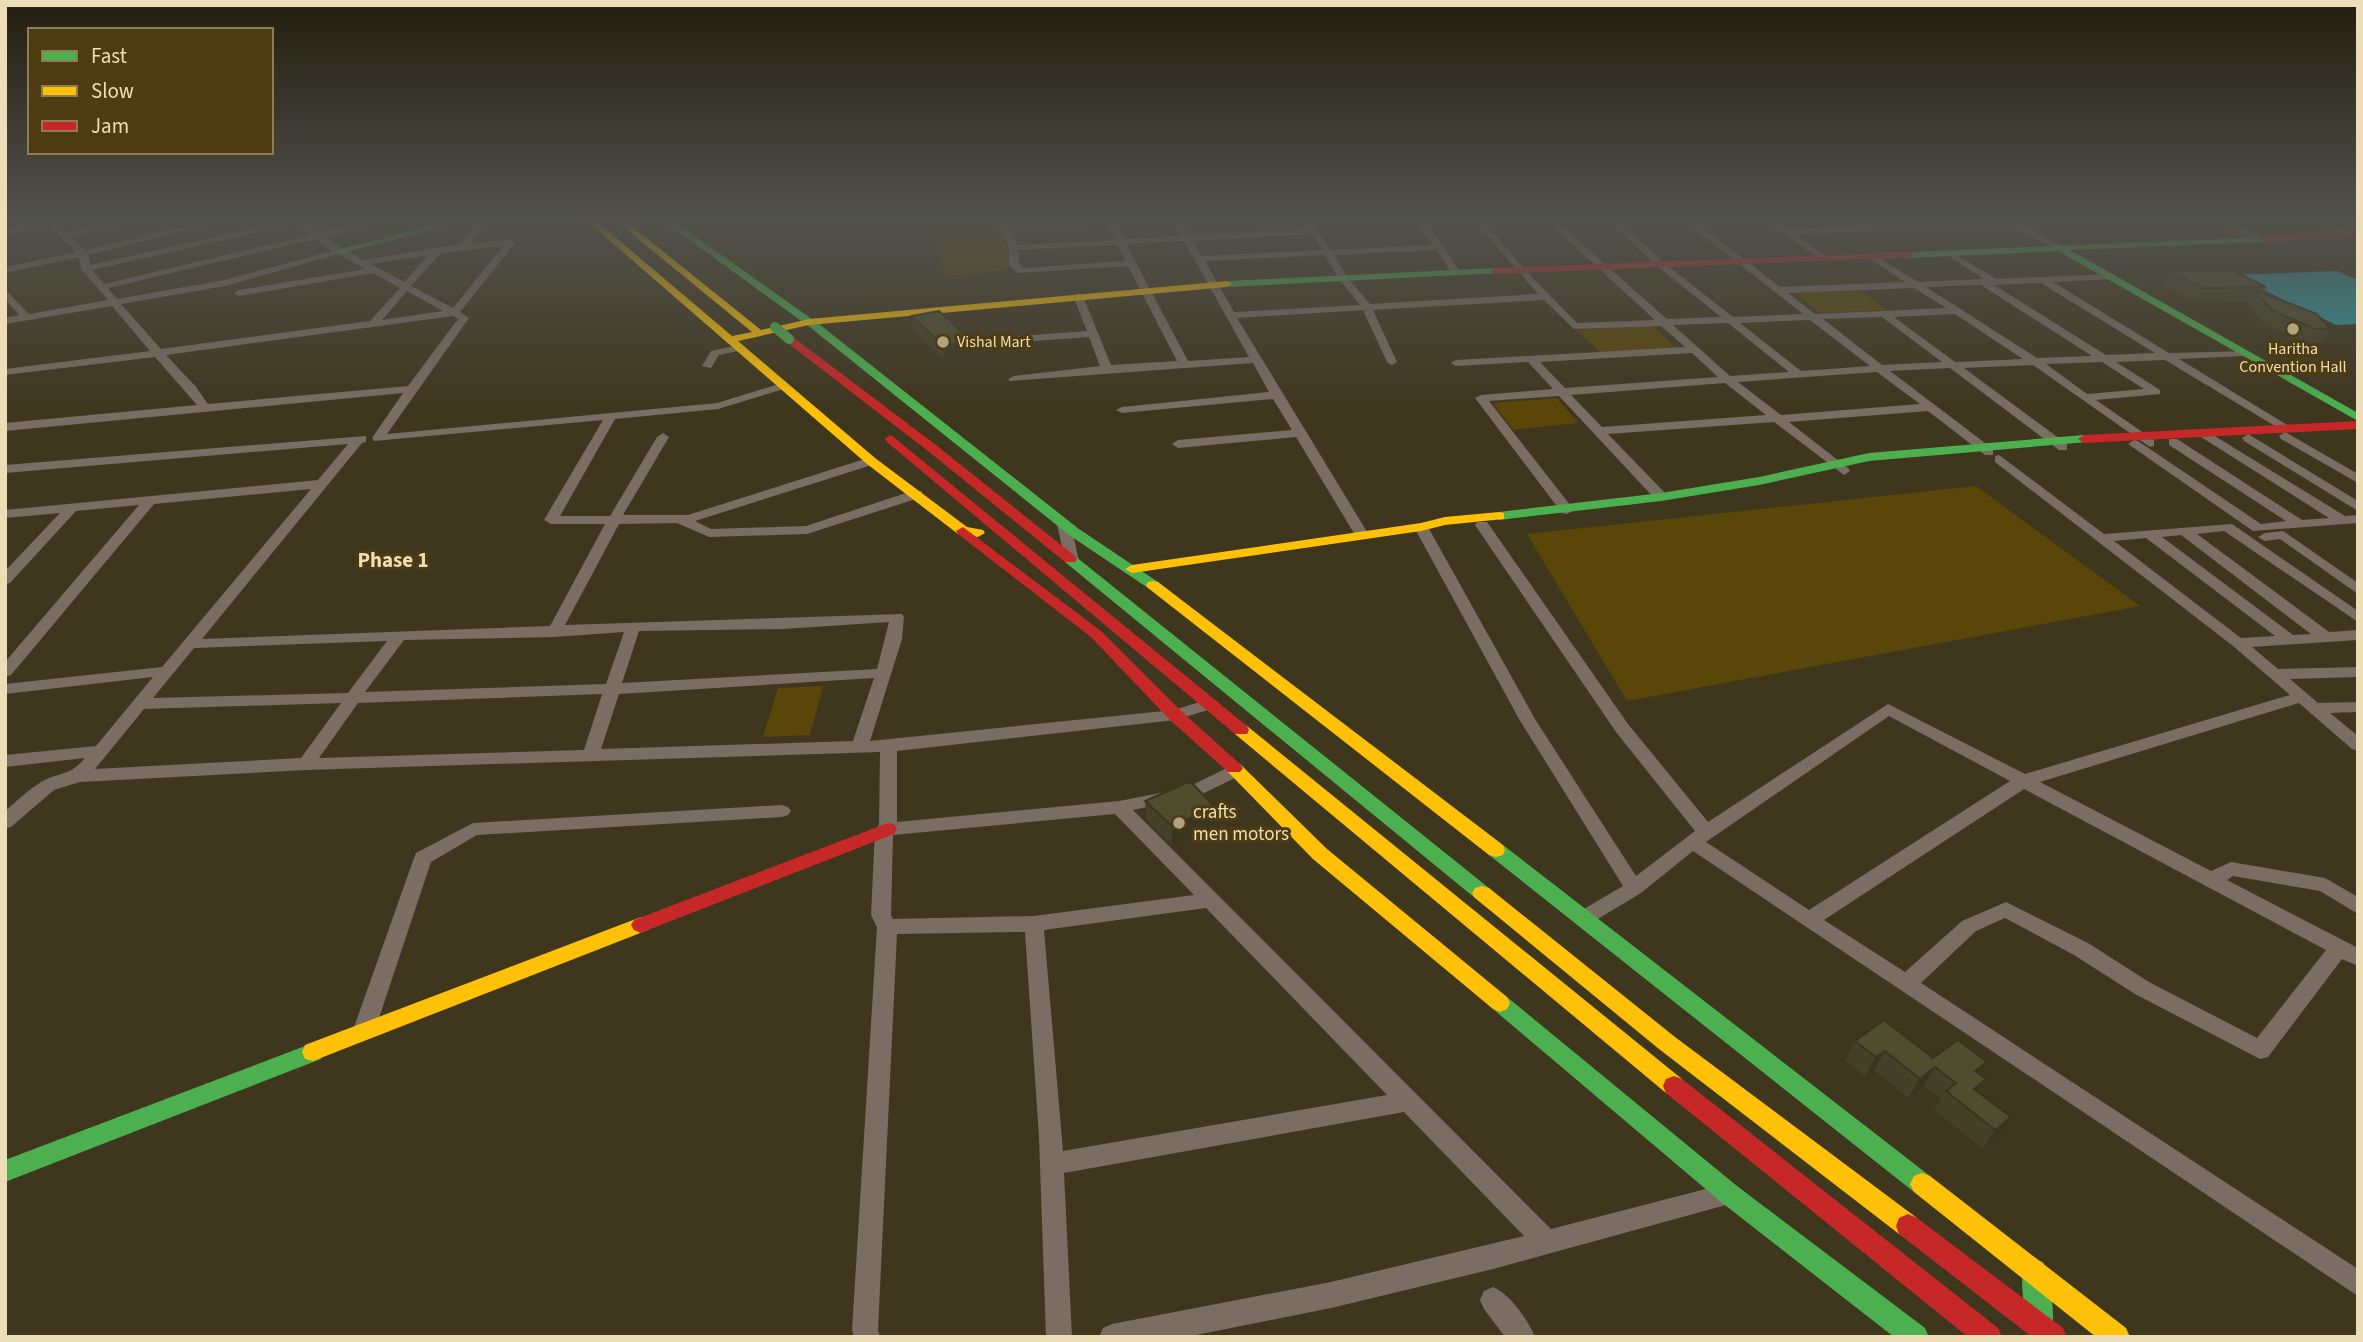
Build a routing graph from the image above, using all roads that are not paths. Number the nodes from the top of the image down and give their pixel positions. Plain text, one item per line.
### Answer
1 (98, 283) edge
2 (120, 283) edge
3 (226, 283) edge
4 (297, 283) edge
5 (399, 283) edge
6 (408, 283) edge
7 (478, 283) edge
8 (663, 283) edge
9 (697, 283) edge
10 (713, 283) edge
11 (754, 283) edge
12 (1141, 283) edge
13 (1212, 283) edge
14 (1296, 283) edge
15 (1346, 283) edge
16 (1533, 283) edge
17 (1617, 283) edge
18 (1685, 283) edge
19 (1770, 283) edge
20 (1913, 283) edge
21 (1974, 283) edge
22 (1990, 283) edge
23 (2047, 283) edge
24 (2121, 283) edge
25 (1917, 285) junction
26 (405, 286) junction
27 (102, 287) junction
28 (1215, 287) junction
29 (1780, 290) junction
30 (5, 292) edge
31 (239, 292) dead end
32 (1146, 292) junction
33 (1546, 297) junction
34 (1079, 298) junction
35 (113, 300) junction
36 (1366, 306) junction
37 (1957, 311) junction
38 (454, 313) junction
39 (1884, 314) junction
40 (1230, 315) junction
41 (26, 317) junction
42 (1815, 317) junction
43 (1733, 320) junction
44 (5, 321) edge
45 (1661, 323) junction
46 (373, 324) junction
47 (813, 325) junction
48 (1093, 334) junction
49 (772, 335) junction
50 (979, 342) dead end
51 (735, 344) junction
52 (1693, 350) junction
53 (158, 353) junction
54 (2243, 353) junction
55 (2170, 356) junction
56 (1531, 359) junction
57 (2103, 359) junction
58 (1256, 360) junction
59 (2034, 360) junction
60 (1392, 362) dead end
61 (1456, 363) dead end
62 (1184, 365) junction
63 (1954, 365) junction
64 (707, 366) dead end
65 (1882, 368) junction
66 (1107, 369) junction
67 (5, 372) edge
68 (1801, 376) junction
69 (1014, 379) dead end
70 (1728, 380) junction
71 (783, 386) junction
72 (412, 389) junction
73 (1563, 392) junction
74 (1276, 395) junction
75 (2087, 397) junction
76 (1931, 407) junction
77 (205, 408) junction
78 (1122, 410) dead end
79 (611, 416) junction
80 (2358, 418) edge
81 (1778, 419) junction
82 (2358, 425) edge
83 (5, 427) edge
84 (1600, 431) junction
85 (2285, 432) junction
86 (2358, 432) edge
87 (1300, 433) junction
88 (663, 437) dead end
89 (2210, 437) junction
90 (378, 438) junction
91 (2248, 438) junction
92 (358, 440) junction
93 (2142, 442) junction
94 (2173, 443) junction
95 (1178, 444) dead end
96 (2059, 444) junction
97 (1980, 452) junction
98 (871, 461) junction
99 (1840, 468) junction
100 (5, 470) edge
101 (2358, 479) edge
102 (321, 484) junction
103 (1755, 485) junction
104 (917, 494) junction
105 (1661, 497) junction
106 (150, 500) junction
107 (73, 507) junction
108 (2358, 507) edge
109 (1567, 510) junction
110 (5, 514) edge
111 (678, 519) junction
112 (2358, 519) edge
113 (614, 520) junction
114 (2342, 520) junction
115 (1064, 524) junction
116 (2300, 524) junction
117 (1482, 525) junction
118 (1421, 527) junction
119 (2185, 530) junction
120 (963, 531) junction
121 (2148, 534) junction
122 (1362, 535) junction
123 (1009, 538) junction
124 (2101, 538) junction
125 (2245, 539) junction
126 (1072, 561) junction
127 (1132, 569) junction
128 (5, 579) edge
129 (2358, 590) edge
130 (2358, 618) edge
131 (633, 627) junction
132 (554, 632) junction
133 (2358, 635) edge
134 (399, 636) junction
135 (2328, 638) junction
136 (2290, 640) junction
137 (2238, 643) junction
138 (189, 644) junction
139 (167, 671) junction
140 (5, 672) edge
141 (2358, 672) edge
142 (884, 673) junction
143 (2275, 674) junction
144 (5, 689) edge
145 (613, 689) junction
146 (353, 698) junction
147 (2308, 703) junction
148 (139, 704) junction
149 (1209, 704) junction
150 (2358, 707) edge
151 (1175, 715) junction
152 (2358, 745) edge
153 (889, 746) junction
154 (860, 747) junction
155 (101, 751) junction
156 (590, 756) junction
157 (5, 761) edge
158 (306, 764) junction
159 (1237, 770) junction
160 (80, 776) junction
161 (2024, 781) junction
162 (1119, 807) junction
163 (782, 811) dead end
164 (5, 822) edge
165 (886, 829) junction
166 (1699, 837) junction
167 (2211, 880) junction
168 (1634, 888) junction
169 (1210, 900) junction
170 (2358, 907) edge
171 (1584, 918) junction
172 (1809, 920) junction
173 (1034, 924) junction
174 (887, 926) junction
175 (2339, 948) junction
176 (2358, 958) edge
177 (1906, 984) junction
178 (364, 1030) junction
179 (1407, 1101) junction
180 (1052, 1164) junction
181 (5, 1171) edge
182 (1729, 1194) junction
183 (1547, 1242) junction
184 (2034, 1271) junction
185 (2358, 1284) edge
186 (1493, 1300) dead end
187 (1215, 1328) edge
188 (2047, 1332) edge
189 (1152, 1334) edge
190 (867, 1337) edge
191 (1059, 1337) edge
192 (1112, 1337) edge
193 (1522, 1337) edge
194 (1916, 1337) edge
195 (1989, 1337) edge
196 (2117, 1337) edge

1 - 27 street
2 - 27 street
3 - 35 street
4 - 31 street
5 - 26 street
6 - 26 street
7 - 38 street
8 - 51 main road
9 - 49 main road
10 - 49 main road
11 - 47 main road
12 - 32 street
13 - 28 street
14 - 28 main road
15 - 36 street
16 - 33 street
17 - 45 street
18 - 43 street
19 - 29 street
20 - 25 street
21 - 25 street
22 - 57 street
23 - 55 street
24 - 54 main road
25 - 29 street
25 - 37 street
26 - 38 street
26 - 46 street
27 - 35 street
28 - 32 main road
28 - 40 street
29 - 42 street
30 - 41 street
32 - 34 main road
32 - 62 street
33 - 36 street
33 - 45 street
34 - 47 main road
34 - 48 street
35 - 41 street
35 - 53 street
36 - 40 street
36 - 60 street
37 - 39 street
37 - 59 street
38 - 46 street
38 - 72 street
39 - 42 street
39 - 63 street
40 - 58 street
41 - 44 street
42 - 43 street
42 - 65 street
43 - 45 street
43 - 68 street
45 - 52 street
46 - 53 street
47 - 51 main road
47 - 115 main road
48 - 50 street
48 - 66 street
49 - 123 main road
49 - 126 main road, bridge
51 - 64 street
51 - 71 main road
52 - 56 street
52 - 70 street
53 - 67 street
53 - 77 street
54 - 55 street
54 - 80 main road
55 - 57 street
55 - 85 street
56 - 61 street
56 - 73 street
57 - 59 street
57 - 75 street
58 - 62 street
58 - 74 street
59 - 63 street
59 - 75 street
62 - 66 street
63 - 65 street
63 - 96 street
65 - 68 street
65 - 76 street
66 - 69 street
68 - 70 street
70 - 73 street
70 - 81 street
71 - 79 street
71 - 98 main road
72 - 77 street
72 - 90 street
73 - 84 street
73 - 109 street
74 - 78 street
74 - 87 street
75 - 93 street
76 - 81 street
76 - 97 street
77 - 83 street
79 - 90 street
79 - 113 street
81 - 84 street
81 - 99 street
82 - 85 main road
84 - 105 street
85 - 86 main road
85 - 89 main road
85 - 91 main road
85 - 101 street
87 - 95 street
87 - 122 street
88 - 113 street
89 - 91 main road
89 - 93 main road
89 - 94 main road
89 - 114 street
90 - 92 street
91 - 108 street
92 - 100 street
92 - 102 street
93 - 94 main road
93 - 96 main road
93 - 116 street
94 - 116 street
96 - 97 main road
97 - 99 main road
97 - 124 street
98 - 104 main road
98 - 111 street
99 - 103 main road
102 - 106 street
102 - 138 street
103 - 105 main road
103 - 117 main road
104 - 111 street
104 - 120 main road
105 - 109 main road
106 - 107 street
106 - 140 street
107 - 110 street
107 - 128 street
109 - 118 main road
111 - 113 street
112 - 114 street
113 - 132 street
114 - 116 street
115 - 126 street
115 - 127 main road
117 - 118 main road
117 - 166 street
118 - 122 main road
118 - 168 street
119 - 121 street
119 - 125 street
119 - 135 street
120 - 123 main road
120 - 151 main road
121 - 124 street
121 - 136 street
122 - 127 main road
123 - 149 main road
124 - 137 street
125 - 129 street
125 - 130 street
126 - 188 main road
127 - 171 main road
131 - 132 street
131 - 142 street
131 - 145 street
132 - 134 street
133 - 135 street
134 - 138 street
134 - 146 street
135 - 136 street
136 - 137 street
137 - 143 street
138 - 139 street
139 - 144 street
139 - 148 street
141 - 143 street
142 - 145 street
142 - 154 street
143 - 147 street
145 - 146 street
145 - 156 street
146 - 148 street
146 - 158 street
147 - 150 street
147 - 152 street
147 - 161 street
148 - 155 street
149 - 151 street
149 - 195 main road
151 - 153 street
151 - 159 main road
153 - 154 street
153 - 165 street
154 - 156 street
155 - 157 street
155 - 160 street
156 - 158 street
158 - 160 street
159 - 162 street
159 - 182 main road
160 - 164 street
161 - 166 street
161 - 167 street
161 - 172 street
162 - 165 street
162 - 169 street
163 - 178 street
165 - 174 street
165 - 178 main road
166 - 168 street
166 - 172 street
167 - 170 street
167 - 175 street
168 - 171 street
169 - 173 street
169 - 179 street
171 - 184 main road
172 - 177 street
173 - 174 street
173 - 180 street
174 - 190 street
175 - 176 street
175 - 177 street
177 - 185 street
178 - 181 main road
179 - 180 street
179 - 183 street
180 - 191 street
182 - 183 street
182 - 194 main road
183 - 187 street
184 - 188 main road
184 - 196 main road
186 - 193 street
187 - 189 street
189 - 192 street

